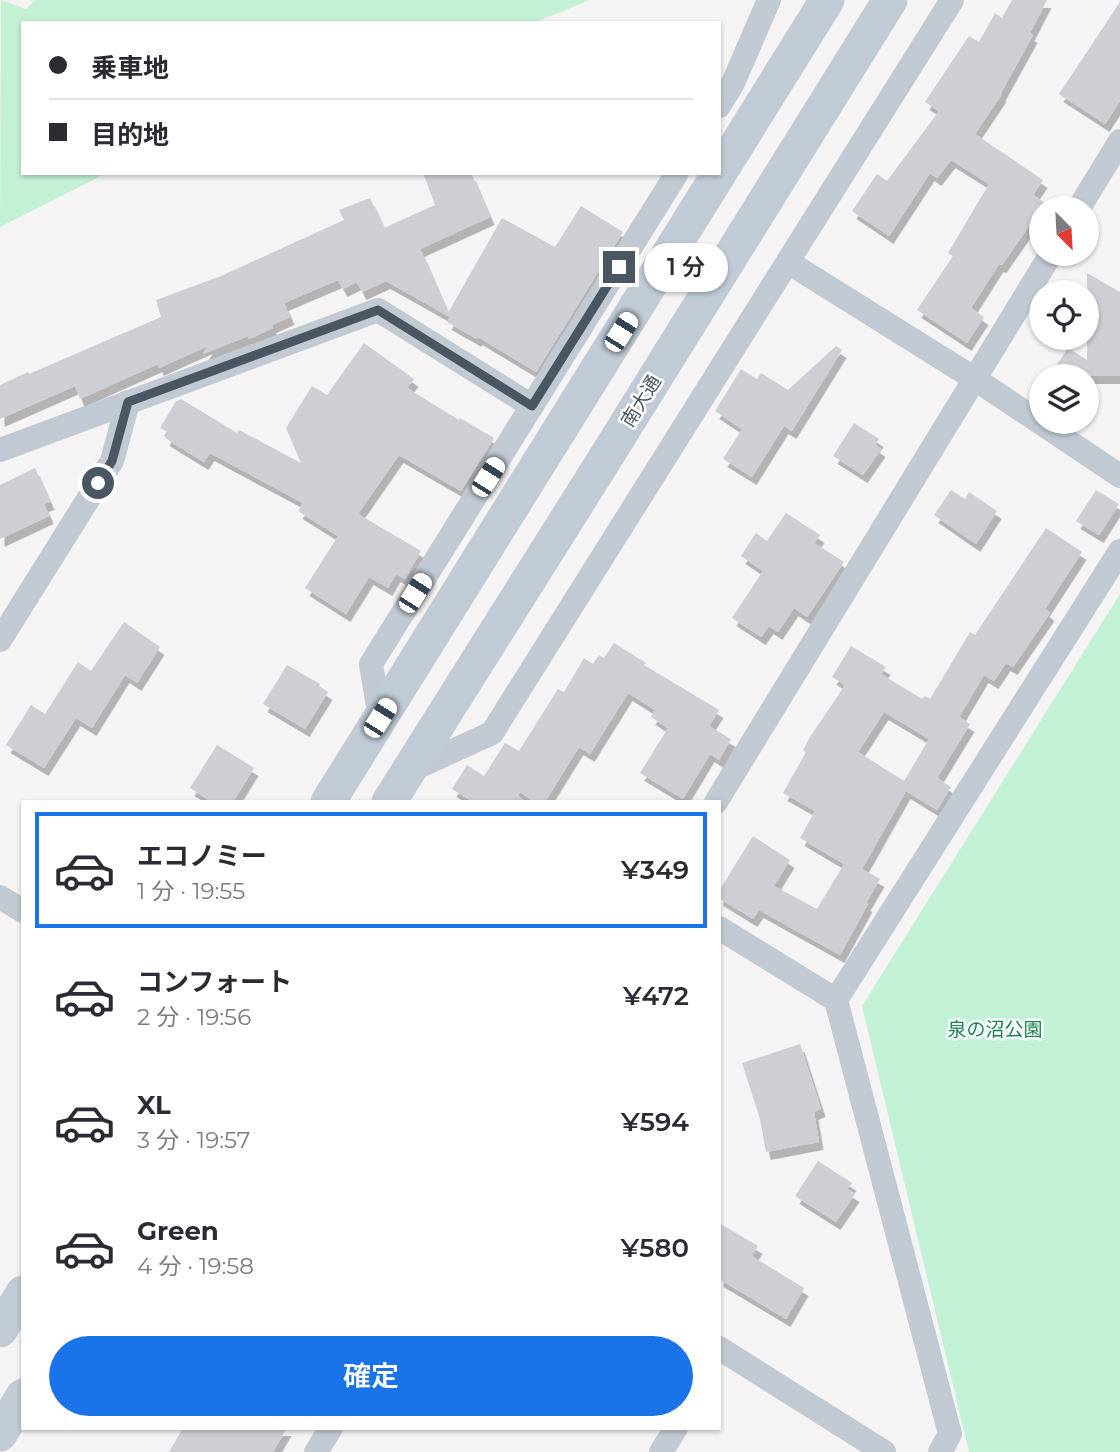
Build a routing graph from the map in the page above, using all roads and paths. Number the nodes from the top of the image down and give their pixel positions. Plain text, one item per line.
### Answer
1 (769, 0) edge
2 (827, 0) edge
3 (890, 0) edge
4 (952, 0) edge
5 (721, 103) edge
6 (1120, 141) edge
7 (721, 170) edge
8 (676, 175) edge
9 (718, 175) edge
10 (1086, 196) edge
11 (788, 262) junction
12 (1044, 266) edge
13 (975, 379) junction
14 (128, 402) junction
15 (532, 406) junction
16 (0, 450) edge
17 (1120, 476) edge
18 (1120, 551) edge
19 (0, 640) edge
20 (380, 718) junction
21 (409, 771) junction
22 (329, 800) edge
23 (390, 800) edge
24 (717, 800) edge
25 (0, 897) edge
26 (21, 910) edge
27 (721, 929) edge
28 (836, 1000) junction
29 (21, 1296) edge
30 (0, 1330) edge
31 (721, 1352) edge
32 (21, 1399) edge
33 (330, 1430) edge
34 (675, 1430) edge
35 (0, 1434) edge
36 (316, 1452) edge
37 (661, 1452) edge
38 (884, 1452) edge
39 (940, 1452) edge

1 - 5 street
2 - 7 main road
3 - 21 main road, 南大通
4 - 11 street
6 - 10 street
8 - 15 street
9 - 20 main road
11 - 13 street
11 - 21 street
12 - 13 street
13 - 17 street
13 - 24 street
14 - 15 street
14 - 16 street
14 - 19 street
15 - 20 street
18 - 28 street
20 - 22 main road
21 - 23 main road, 南大通
25 - 26 street
27 - 28 street
28 - 39 street
29 - 30 main road
31 - 38 street
32 - 35 main road
33 - 36 street
34 - 37 street

